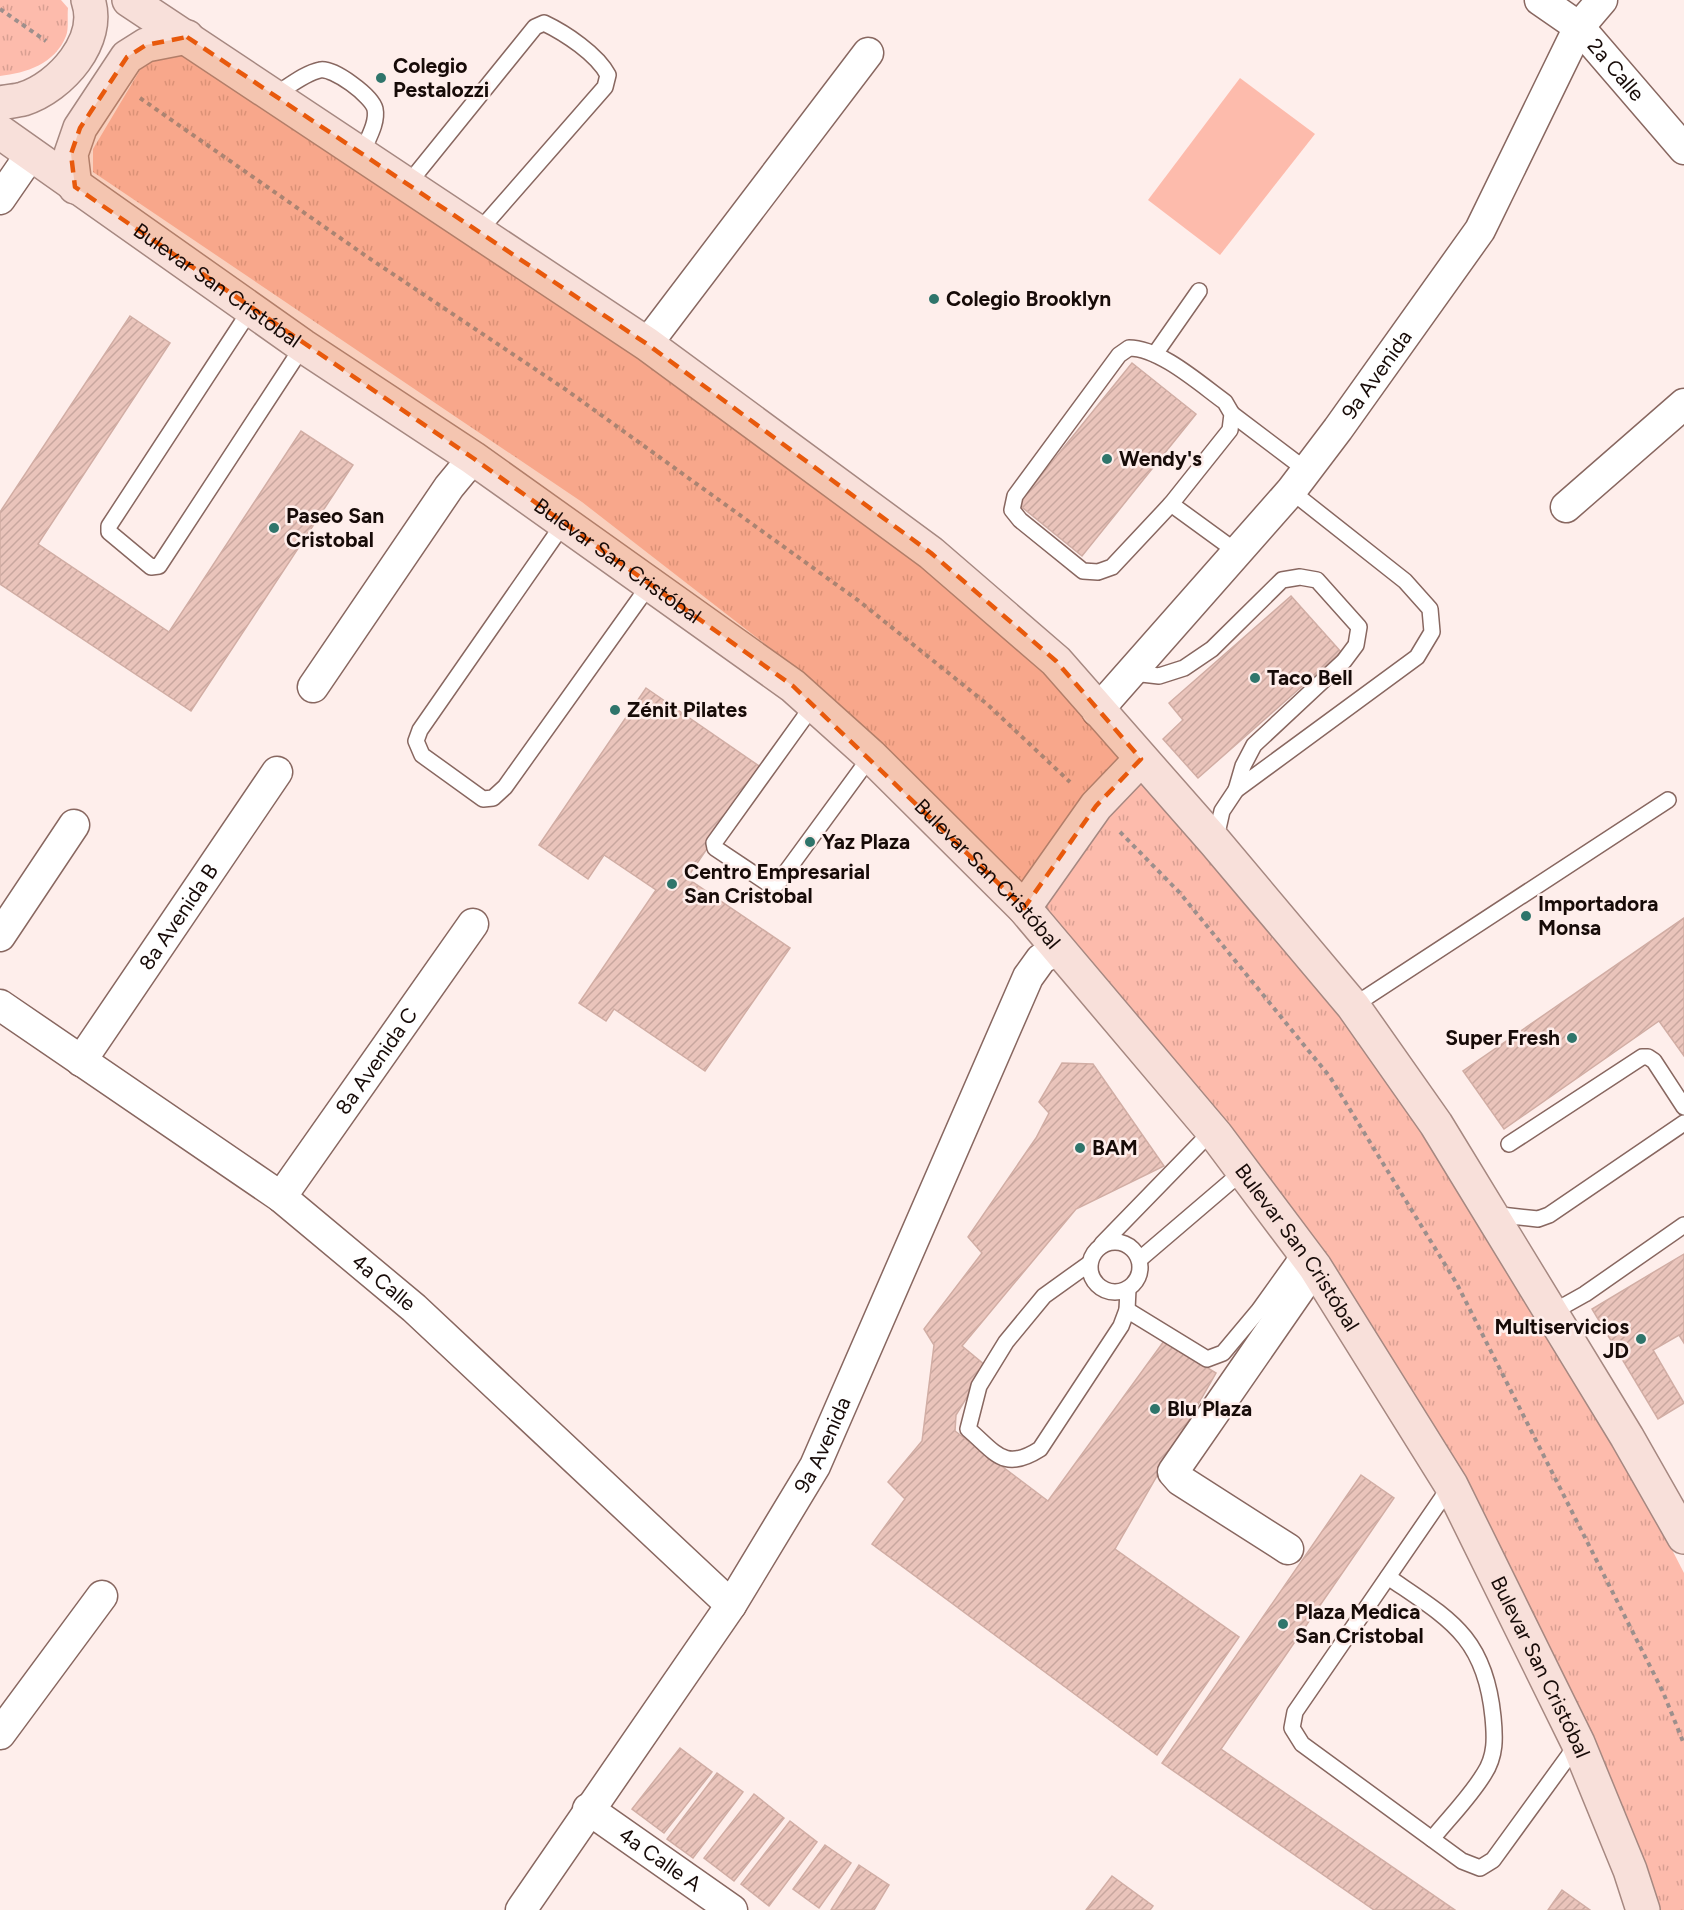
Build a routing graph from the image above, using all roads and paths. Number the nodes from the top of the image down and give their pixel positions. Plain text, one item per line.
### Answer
1 (88, 0) edge
2 (1539, 0) edge
3 (1602, 0) edge
4 (143, 3) edge
5 (1579, 27) junction
6 (187, 37) junction
7 (868, 53) dead end
8 (275, 95) junction
9 (0, 103) edge
10 (0, 132) edge
11 (1684, 149) edge
12 (362, 153) junction
13 (31, 154) junction
14 (408, 184) junction
15 (75, 187) junction
16 (0, 199) edge
17 (479, 231) junction
18 (1198, 291) dead end
19 (251, 309) junction
20 (647, 344) junction
21 (303, 346) junction
22 (1155, 354) junction
23 (1684, 404) edge
24 (1232, 414) junction
25 (472, 458) junction
26 (1298, 480) junction
27 (1171, 504) junction
28 (1566, 507) dead end
29 (564, 523) junction
30 (1237, 552) junction
31 (650, 584) junction
32 (1133, 673) junction
33 (313, 687) dead end
34 (814, 704) junction
35 (1097, 711) junction
36 (871, 756) junction
37 (1140, 759) junction
38 (277, 771) dead end
39 (1236, 790) junction
40 (1668, 800) dead end
41 (75, 825) dead end
42 (1215, 842) junction
43 (1024, 908) junction
44 (473, 924) dead end
45 (0, 936) edge
46 (1059, 948) junction
47 (0, 1005) edge
48 (1353, 1006) junction
49 (81, 1061) junction
50 (1684, 1107) edge
51 (1684, 1123) edge
52 (1212, 1131) junction
53 (1509, 1144) dead end
54 (1243, 1171) junction
55 (281, 1197) junction
56 (1490, 1214) junction
57 (1684, 1225) edge
58 (1102, 1244) junction
59 (1309, 1258) junction
60 (1140, 1259) junction
61 (1090, 1263) junction
62 (1128, 1289) junction
63 (1127, 1310) junction
64 (1551, 1312) junction
65 (1451, 1485) junction
66 (1684, 1537) edge
67 (1288, 1548) dead end
68 (1388, 1577) junction
69 (102, 1596) dead end
70 (731, 1605) junction
71 (0, 1734) edge
72 (1578, 1743) junction
73 (588, 1809) junction
74 (1432, 1839) junction
75 (534, 1905) edge
76 (732, 1910) edge
77 (1643, 1910) edge

1 - 9 main road
2 - 5 street, 2a Calle
3 - 5 street, 9a Avenida
4 - 6 main road
5 - 11 street, 2a Calle
5 - 26 street, 9a Avenida
6 - 8 main road
6 - 15 main road
7 - 20 street
8 - 12 main road
8 - 12 lane
10 - 13 main road, Bulevar San Cristóbal
12 - 14 main road
13 - 15 main road, Bulevar San Cristóbal
13 - 16 street
14 - 17 main road
14 - 17 lane
15 - 19 main road, Bulevar San Cristóbal
17 - 20 main road
18 - 22 lane
19 - 21 main road, Bulevar San Cristóbal
19 - 21 lane
20 - 35 main road
21 - 25 main road, Bulevar San Cristóbal
22 - 24 lane
22 - 27 lane
23 - 28 street
24 - 26 lane
24 - 27 lane
25 - 29 main road, Bulevar San Cristóbal
25 - 33 street
26 - 30 street, 9a Avenida
26 - 39 lane
27 - 30 lane
29 - 31 main road, Bulevar San Cristóbal
29 - 31 lane
30 - 32 street, 9a Avenida
31 - 34 main road, Bulevar San Cristóbal
32 - 35 street, 9a Avenida
32 - 39 lane
34 - 36 main road, Bulevar San Cristóbal
34 - 36 lane
35 - 37 main road
36 - 43 main road, Bulevar San Cristóbal
37 - 42 main road
37 - 43 main road
38 - 49 street, 8a Avenida B
39 - 42 lane
40 - 48 lane
41 - 45 street
42 - 48 main road
43 - 46 main road, Bulevar San Cristóbal
44 - 55 street, 8a Avenida C
46 - 52 main road, Bulevar San Cristóbal
46 - 70 street, 9a Avenida
47 - 49 street, 4a Calle
48 - 56 main road
49 - 55 street, 4a Calle
50 - 53 lane
51 - 56 lane
52 - 54 main road, Bulevar San Cristóbal
52 - 58 lane
54 - 59 main road, Bulevar San Cristóbal
54 - 60 lane
55 - 70 street, 4a Calle
56 - 64 main road
57 - 64 lane
58 - 60 lane
58 - 61 lane
59 - 63 lane
59 - 65 main road, Bulevar San Cristóbal
59 - 67 street
60 - 62 lane
61 - 62 lane
61 - 63 lane
62 - 63 lane
64 - 66 main road
65 - 68 lane
65 - 72 main road, Bulevar San Cristóbal
68 - 74 lane
68 - 74 lane
69 - 71 street
70 - 73 street, 9a Avenida
72 - 74 lane
72 - 77 main road, Bulevar San Cristóbal
73 - 75 street, 9a Avenida
73 - 76 street, 4a Calle A

